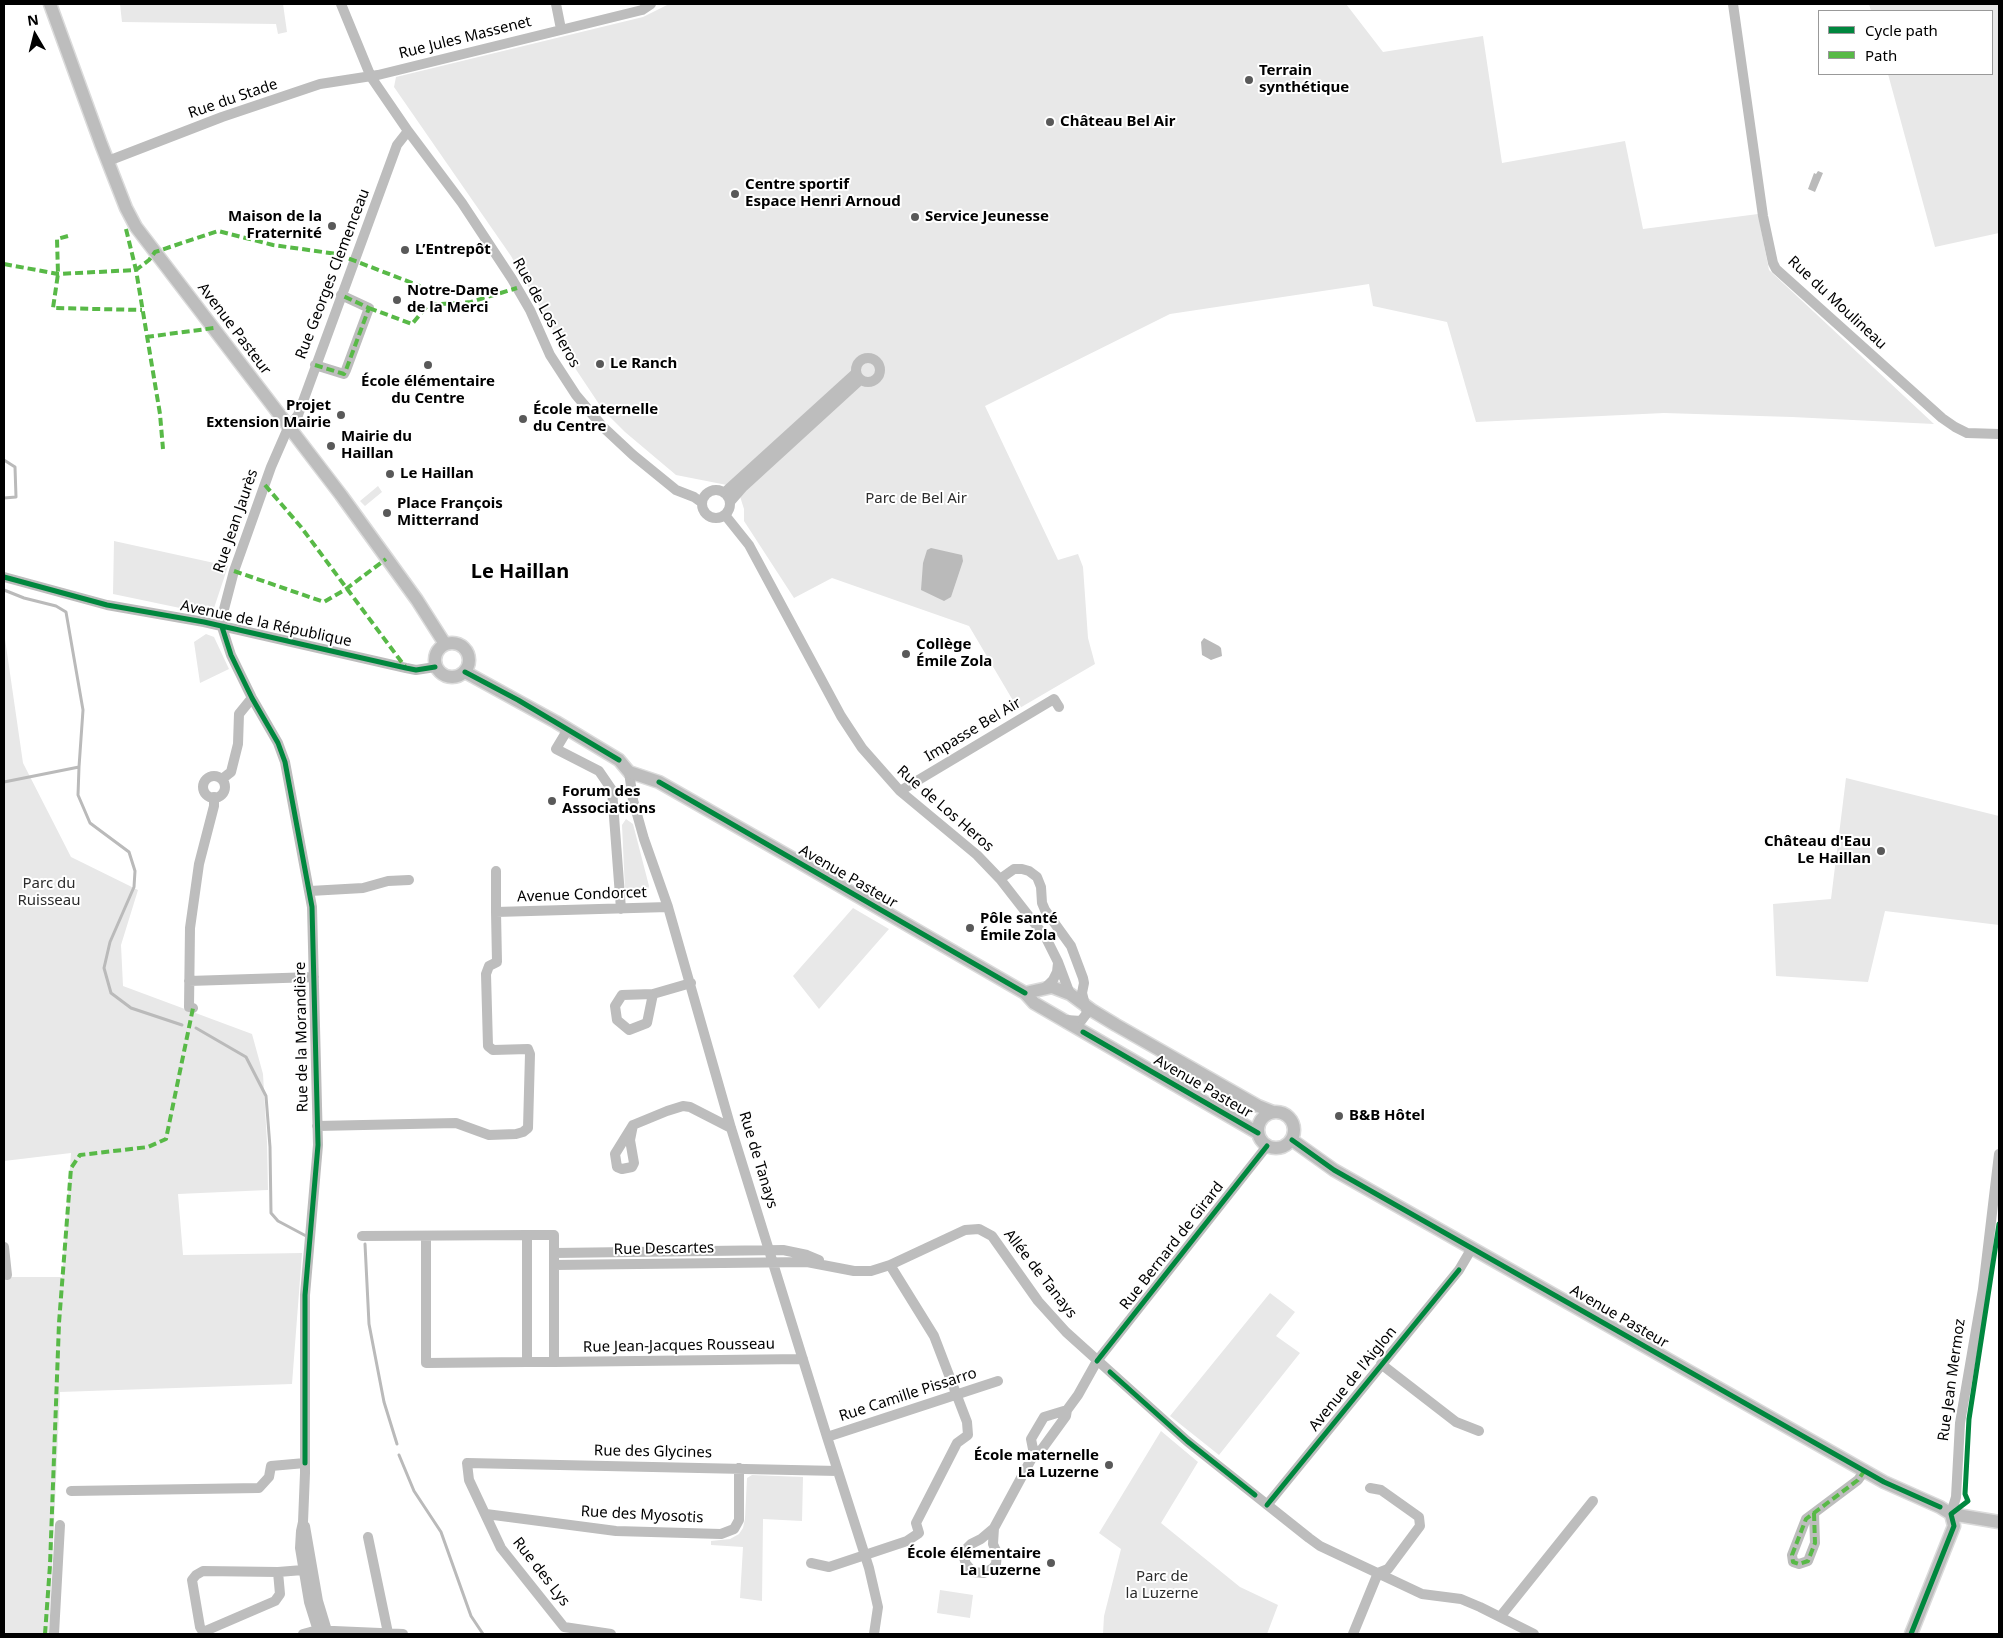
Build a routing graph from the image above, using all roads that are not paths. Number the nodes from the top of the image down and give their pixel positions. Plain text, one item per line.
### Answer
1 (50, 4) edge
2 (341, 4) edge
3 (556, 4) edge
4 (651, 4) edge
5 (1733, 4) edge
6 (562, 29) junction
7 (371, 76) junction
8 (408, 132) junction
9 (108, 161) junction
10 (342, 295) junction
11 (315, 365) junction
12 (288, 428) junction
13 (1999, 434) edge
14 (724, 493) junction
15 (701, 502) junction
16 (730, 502) junction
17 (725, 515) junction
18 (4, 577) edge
19 (222, 627) junction
20 (445, 644) junction
21 (435, 667) junction
22 (464, 672) junction
23 (252, 698) junction
24 (1059, 707) dead end
25 (568, 729) junction
26 (629, 772) junction
27 (222, 779) junction
28 (900, 791) junction
29 (214, 797) junction
30 (496, 871) dead end
31 (1000, 879) junction
32 (409, 880) dead end
33 (310, 891) junction
34 (668, 907) junction
35 (621, 909) junction
36 (496, 912) junction
37 (1058, 962) junction
38 (314, 977) junction
39 (189, 981) junction
40 (691, 983) junction
41 (1046, 987) junction
42 (1025, 993) junction
43 (653, 994) dead end
44 (1070, 994) junction
45 (1086, 1006) junction
46 (193, 1008) dead end
47 (1064, 1020) junction
48 (1273, 1112) junction
49 (633, 1125) dead end
50 (317, 1126) junction
51 (732, 1128) junction
52 (1258, 1133) junction
53 (1292, 1140) junction
54 (1268, 1146) junction
55 (1999, 1160) edge
56 (527, 1235) junction
57 (362, 1236) dead end
58 (426, 1236) junction
59 (4, 1247) edge
60 (1472, 1248) junction
61 (770, 1251) junction
62 (554, 1253) junction
63 (774, 1263) junction
64 (554, 1265) junction
65 (890, 1265) junction
66 (839, 1268) junction
67 (6, 1275) dead end
68 (803, 1360) junction
69 (1097, 1361) junction
70 (527, 1362) junction
71 (554, 1362) junction
72 (1381, 1364) junction
73 (998, 1381) dead end
74 (957, 1394) junction
75 (1067, 1410) junction
76 (1479, 1431) dead end
77 (827, 1437) junction
78 (1034, 1454) junction
79 (305, 1463) junction
80 (467, 1463) joint
81 (739, 1468) junction
82 (1865, 1470) junction
83 (838, 1471) junction
84 (1370, 1488) dead end
85 (71, 1491) dead end
86 (1593, 1501) dead end
87 (1267, 1505) junction
88 (1814, 1513) dead end
89 (486, 1514) junction
90 (1951, 1514) junction
91 (303, 1522) junction
92 (1999, 1522) edge
93 (60, 1525) dead end
94 (994, 1528) dead end
95 (368, 1537) dead end
96 (865, 1555) junction
97 (811, 1563) dead end
98 (303, 1570) junction
99 (278, 1572) junction
100 (1378, 1573) junction
101 (1500, 1617) junction
102 (323, 1633) edge
103 (388, 1633) edge
104 (594, 1633) edge
105 (54, 1634) edge
106 (303, 1634) edge
107 (403, 1634) edge
108 (612, 1634) edge
109 (874, 1634) edge
110 (1354, 1634) edge
111 (1534, 1634) edge
112 (1911, 1634) edge

1 - 9 main road, Avenue Pasteur
2 - 7 street, Rue de Los Heros
3 - 6 street
4 - 6 street, Rue Jules Massenet
5 - 13 street, Rue du Moulineau
6 - 7 street, Rue Jules Massenet
7 - 8 street, Rue de Los Heros
7 - 9 street, Rue du Stade
8 - 10 street, Rue Georges Clemenceau
8 - 15 street, Rue de Los Heros
9 - 12 main road, Avenue Pasteur
10 - 11 street, Rue Georges Clemenceau
10 - 11 street
11 - 12 street, Rue Georges Clemenceau
12 - 19 street, Rue Jean Jaurès
12 - 20 main road, Avenue Pasteur
14 - 15 street
14 - 16 street
14 - 16 street
15 - 17 street
16 - 17 street
17 - 28 street, Rue de Los Heros
18 - 19 street, Avenue de la République
19 - 21 street, Avenue de la République
19 - 23 street, Rue de la Morandière
20 - 21 main road
20 - 22 main road
21 - 22 main road
22 - 25 main road, Avenue Pasteur
23 - 27 street
23 - 33 street, Rue de la Morandière
24 - 28 street, Impasse Bel Air
25 - 26 main road, Avenue Pasteur
25 - 35 street
26 - 34 street, Rue de Tanays
26 - 42 main road, Avenue Pasteur
27 - 29 street
27 - 29 street
28 - 31 street, Rue de Los Heros
29 - 39 street
30 - 36 street, Avenue Condorcet
31 - 37 street, Rue de Los Heros
31 - 45 street
32 - 33 street
33 - 38 street, Rue de la Morandière
34 - 35 street, Avenue Condorcet
34 - 40 street, Rue de Tanays
35 - 36 street, Avenue Condorcet
36 - 50 street, Avenue Condorcet
37 - 41 street
37 - 44 street, Rue de Los Heros
38 - 39 street
38 - 50 street, Rue de la Morandière
39 - 46 street
40 - 43 street
40 - 51 street, Rue de Tanays
41 - 42 main road
41 - 44 main road, Avenue Pasteur
42 - 47 main road, Avenue Pasteur
44 - 45 main road, Avenue Pasteur
45 - 47 street
45 - 48 main road, Avenue Pasteur
47 - 52 main road, Avenue Pasteur
48 - 52 main road, Avenue Pasteur
48 - 53 main road, Avenue Pasteur
49 - 51 street
50 - 79 street, Rue de la Morandière
51 - 61 street, Rue de Tanays
52 - 54 main road, Avenue Pasteur
53 - 54 main road
53 - 60 main road, Avenue Pasteur
54 - 69 street, Rue Bernard de Girard
55 - 90 street, Rue Jean Mermoz
56 - 58 street
56 - 62 street
56 - 70 street
57 - 58 street
58 - 70 street
59 - 67 street
60 - 72 street, Avenue de l'Aiglon
60 - 82 main road, Avenue Pasteur
61 - 62 street, Rue Descartes
61 - 63 street, Rue de Tanays
61 - 66 street, Rue Descartes
62 - 64 street
63 - 64 street, Rue Descartes
63 - 66 street, Rue Descartes
63 - 68 street, Rue de Tanays
64 - 71 street
65 - 66 street
65 - 69 street, Allée de Tanays
65 - 74 street
68 - 71 street, Rue Jean-Jacques Rousseau
68 - 77 street, Rue de Tanays
69 - 75 street, Rue Bernard de Girard
69 - 87 street
70 - 71 street, Rue Jean-Jacques Rousseau
72 - 76 street
72 - 87 street, Avenue de l'Aiglon
73 - 74 street, Rue Camille Pissarro
74 - 77 street, Rue Camille Pissarro
74 - 96 street
75 - 78 street, Rue Bernard de Girard
75 - 78 street
77 - 83 street, Rue de Tanays
78 - 94 street
79 - 85 street
79 - 91 street, Rue de la Morandière
80 - 81 street, Rue des Glycines
80 - 89 street, Rue des Lys
81 - 83 street, Rue des Glycines
81 - 89 street, Rue des Myosotis
82 - 88 street
82 - 90 main road, Avenue Pasteur
83 - 96 street, Rue de Tanays
84 - 100 street
86 - 101 street
87 - 100 street
89 - 104 street, Rue des Lys
90 - 92 main road, Avenue Pasteur
90 - 112 main road, Rue Jean Mermoz
91 - 98 street, Rue de la Morandière
91 - 102 street, Rue de la Morandière
93 - 105 street
95 - 103 street
96 - 97 street
96 - 109 street, Rue de Tanays
98 - 99 street
98 - 102 street, Rue de la Morandière
99 - 99 street
100 - 101 street
100 - 110 street
101 - 111 street
102 - 103 street
102 - 106 street
103 - 107 street
104 - 108 street, Rue des Lys

